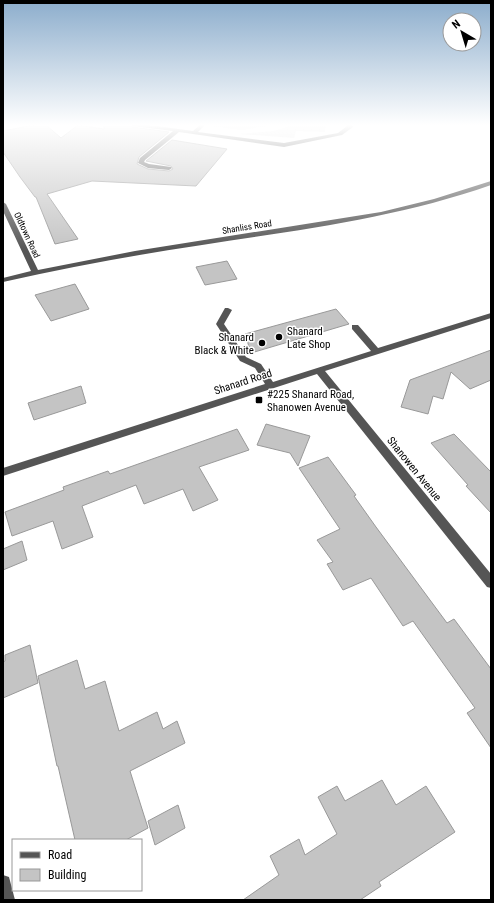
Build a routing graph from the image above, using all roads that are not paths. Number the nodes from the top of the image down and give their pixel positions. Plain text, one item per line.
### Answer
1 (149, 166) edge
2 (169, 168) dead end
3 (491, 183) edge
4 (3, 204) edge
5 (35, 272) junction
6 (3, 280) edge
7 (228, 310) dead end
8 (491, 315) edge
9 (355, 327) dead end
10 (376, 351) junction
11 (319, 370) junction
12 (270, 385) junction
13 (3, 472) edge
14 (491, 583) edge
15 (3, 883) edge
16 (7, 900) edge

1 - 2 street
3 - 5 street, Shanliss Road
4 - 5 street, Oldtown Road
5 - 6 street, Shanliss Road
7 - 12 street
8 - 10 street, Shanard Road
9 - 10 street
10 - 11 street, Shanard Road
11 - 12 street, Shanard Road
11 - 14 street, Shanowen Avenue
12 - 13 street, Shanard Road
15 - 16 street

